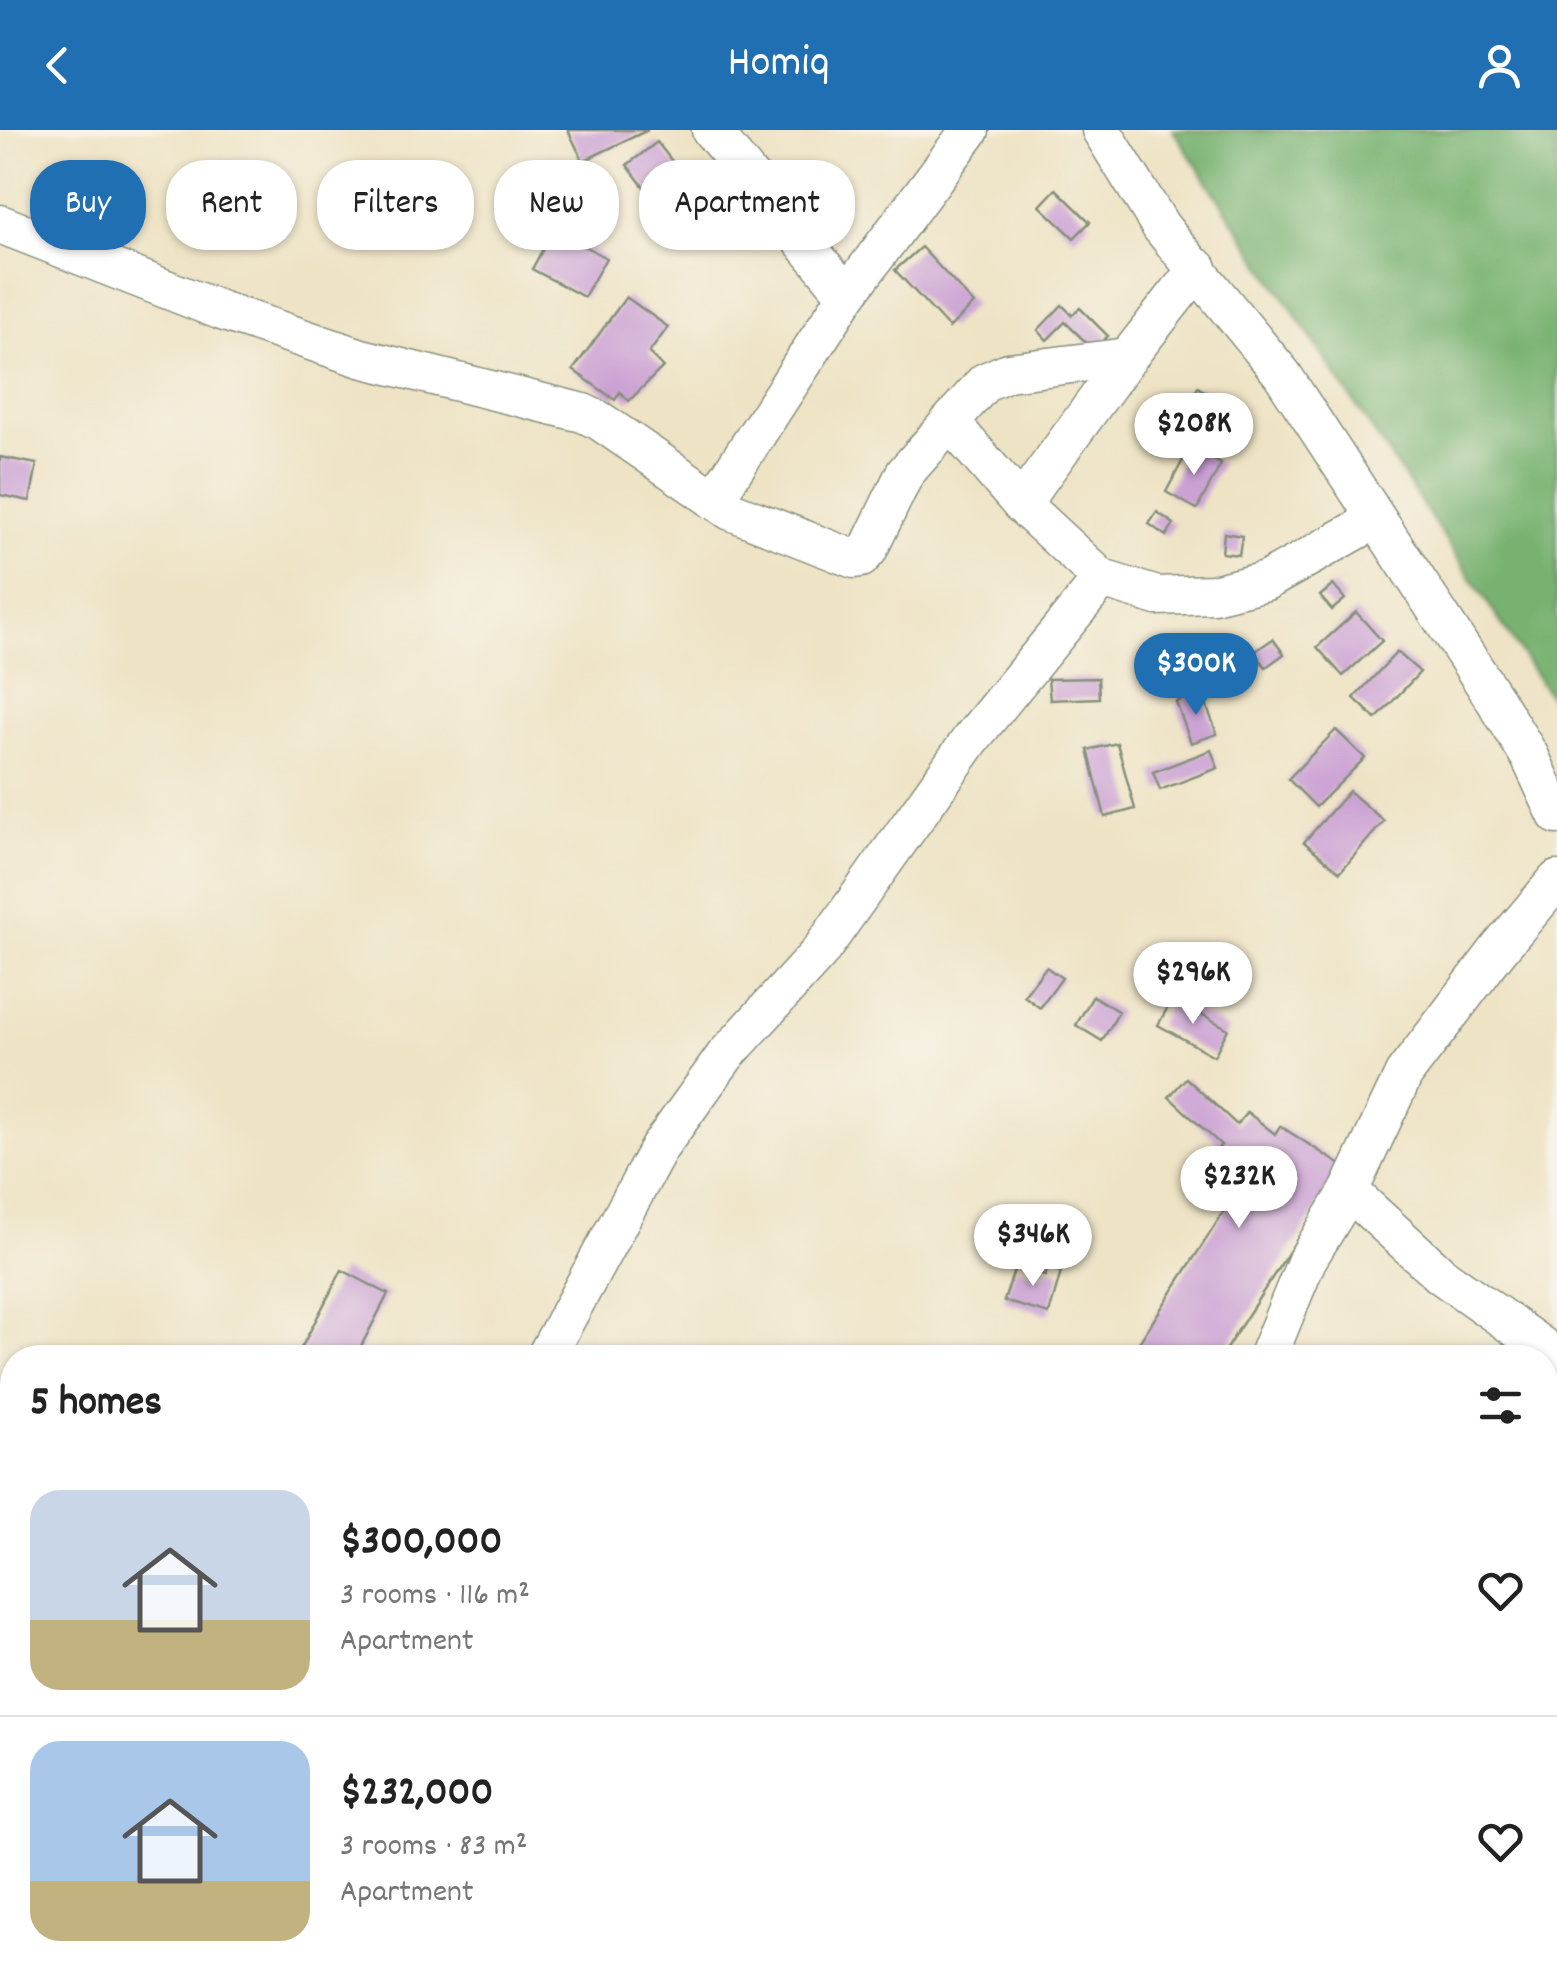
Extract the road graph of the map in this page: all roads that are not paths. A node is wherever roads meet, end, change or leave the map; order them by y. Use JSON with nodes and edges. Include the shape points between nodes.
{"nodes":[{"id":1,"x":711,"y":130,"type":"edge"},
{"id":2,"x":970,"y":130,"type":"edge"},
{"id":3,"x":1101,"y":130,"type":"edge"},
{"id":4,"x":0,"y":224,"type":"edge"},
{"id":5,"x":1198,"y":268,"type":"junction"},
{"id":6,"x":847,"y":295,"type":"junction"},
{"id":7,"x":1128,"y":357,"type":"junction"},
{"id":8,"x":950,"y":422,"type":"junction"},
{"id":9,"x":714,"y":500,"type":"junction"},
{"id":10,"x":1021,"y":504,"type":"junction"},
{"id":11,"x":1374,"y":520,"type":"junction"},
{"id":12,"x":1102,"y":579,"type":"junction"},
{"id":13,"x":1557,"y":815,"type":"edge"},
{"id":14,"x":1557,"y":880,"type":"edge"},
{"id":15,"x":1349,"y":1191,"type":"junction"},
{"id":16,"x":552,"y":1345,"type":"edge"},
{"id":17,"x":1271,"y":1345,"type":"edge"},
{"id":18,"x":1540,"y":1345,"type":"edge"}],
"edges":[{"from":1,"to":6,"type":"street"},
{"from":2,"to":6,"type":"street"},
{"from":3,"to":5,"type":"street","via":[[1161,227]]},
{"from":4,"to":9,"type":"street","via":[[360,358],[582,413]]},
{"from":5,"to":7,"type":"street"},
{"from":5,"to":11,"type":"street","via":[[1282,374]]},
{"from":6,"to":9,"type":"street"},
{"from":7,"to":8,"type":"street","via":[[1008,372],[984,382]]},
{"from":7,"to":10,"type":"street"},
{"from":8,"to":9,"type":"street","via":[[905,473],[862,558],[846,558]]},
{"from":8,"to":10,"type":"street"},
{"from":10,"to":12,"type":"street"},
{"from":11,"to":12,"type":"street","via":[[1266,580],[1213,594],[1157,596]]},
{"from":11,"to":13,"type":"street","via":[[1522,742]]},
{"from":12,"to":16,"type":"street","via":[[972,738],[819,953],[725,1056],[659,1148]]},
{"from":14,"to":15,"type":"street","via":[[1404,1074]]},
{"from":15,"to":17,"type":"street","via":[[1306,1260]]},
{"from":15,"to":18,"type":"street","via":[[1441,1275]]}]}
